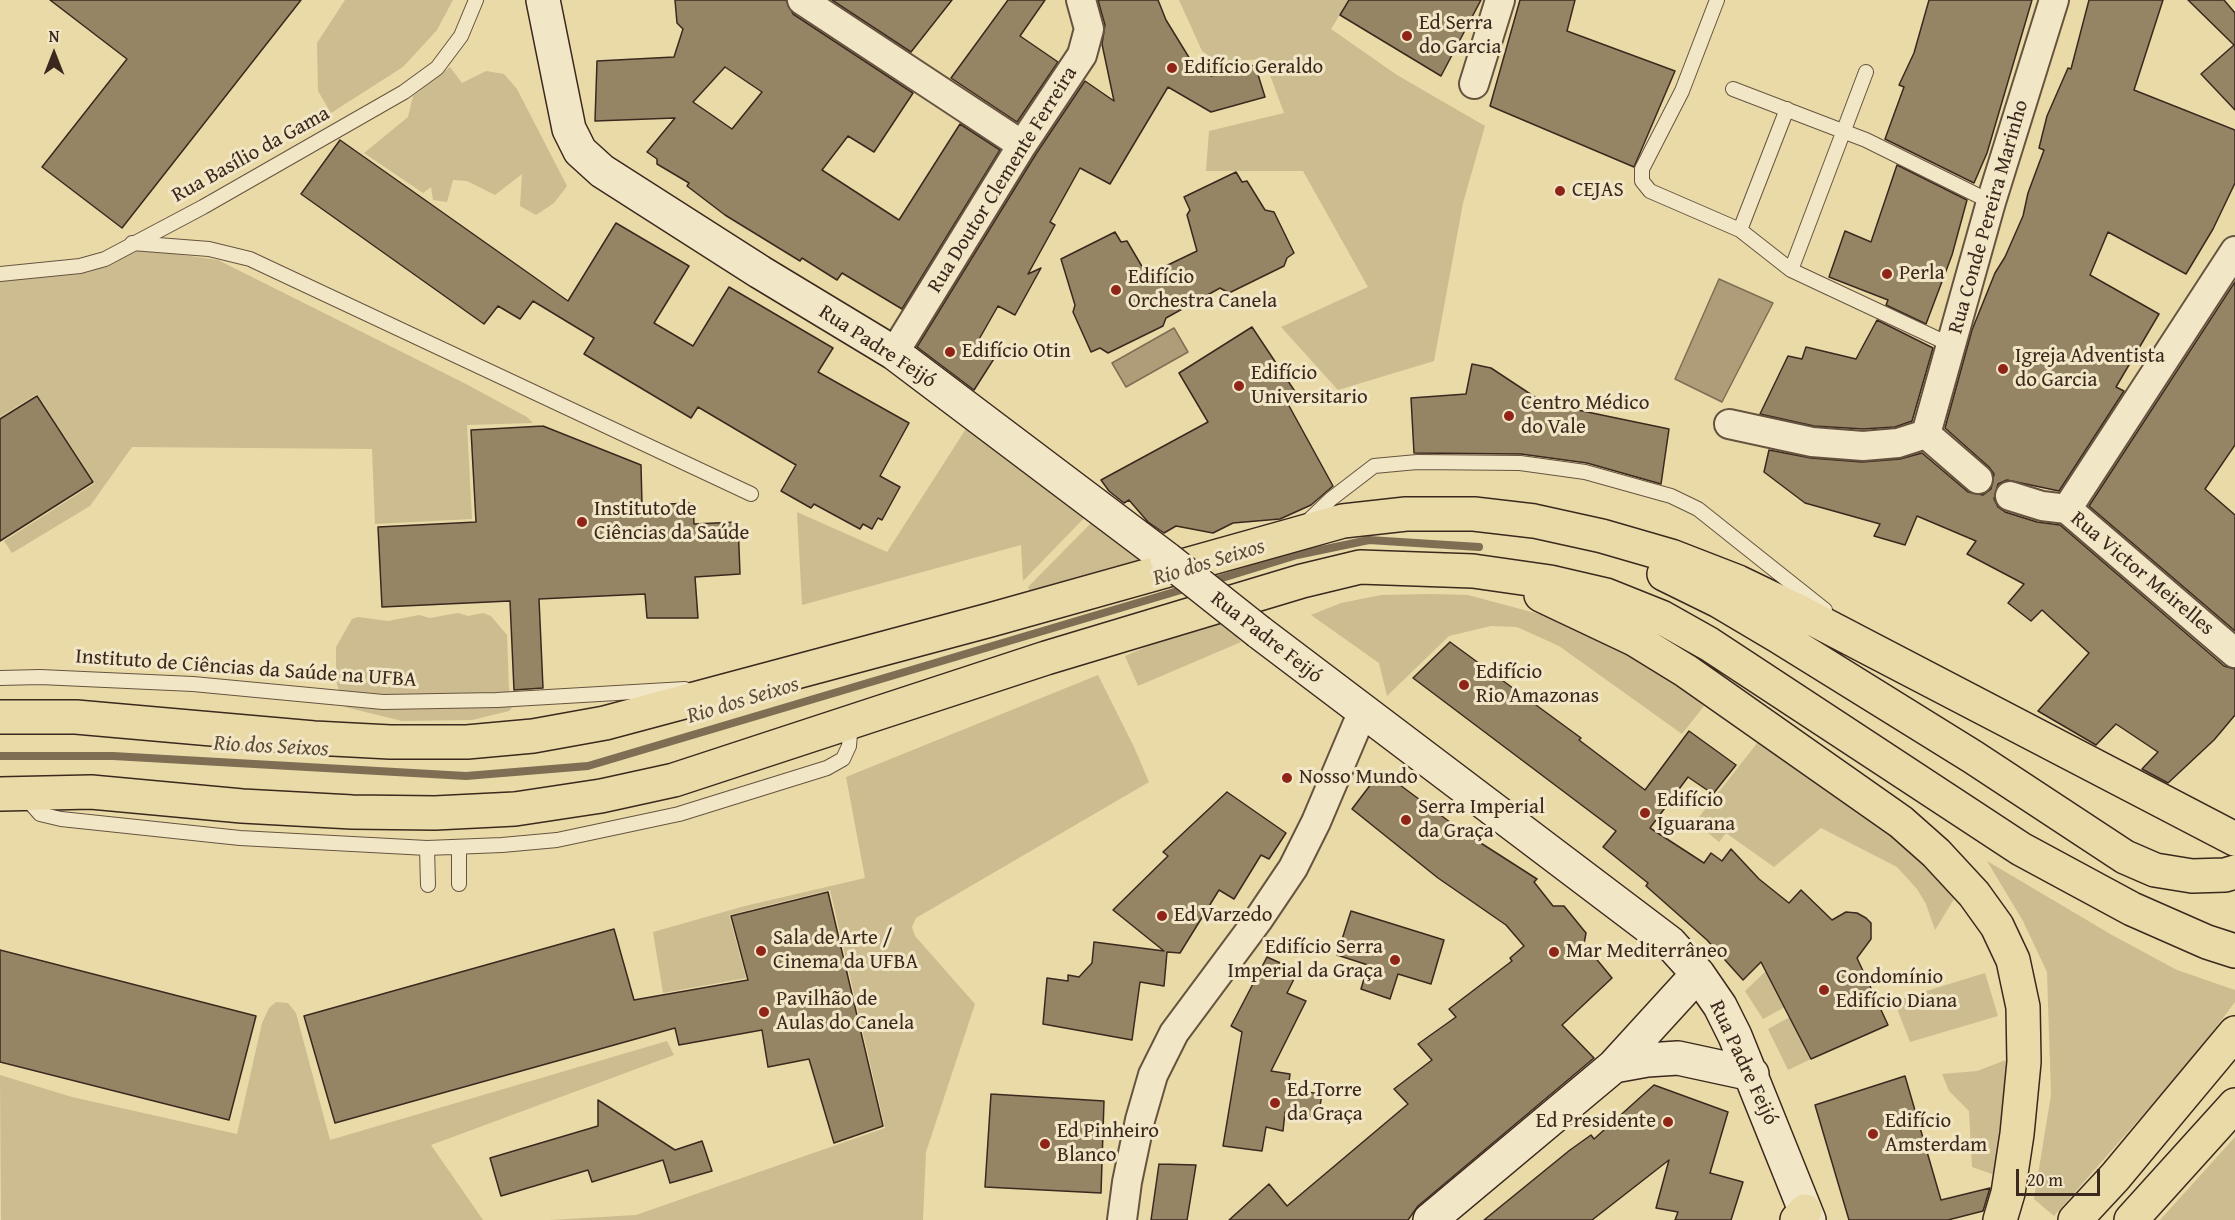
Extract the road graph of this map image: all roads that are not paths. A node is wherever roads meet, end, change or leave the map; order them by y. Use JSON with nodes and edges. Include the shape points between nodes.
{"nodes":[{"id":1,"x":476,"y":0,"type":"edge"},
{"id":2,"x":543,"y":0,"type":"edge"},
{"id":3,"x":802,"y":0,"type":"edge"},
{"id":4,"x":1081,"y":0,"type":"edge"},
{"id":5,"x":1500,"y":0,"type":"edge"},
{"id":6,"x":1717,"y":0,"type":"edge"},
{"id":7,"x":2054,"y":0,"type":"edge"},
{"id":8,"x":1866,"y":72,"type":"dead end"},
{"id":9,"x":1474,"y":84,"type":"dead end"},
{"id":10,"x":1732,"y":89,"type":"dead end"},
{"id":11,"x":1787,"y":109,"type":"junction"},
{"id":12,"x":1844,"y":131,"type":"junction"},
{"id":13,"x":1022,"y":145,"type":"junction"},
{"id":14,"x":1991,"y":202,"type":"junction"},
{"id":15,"x":1740,"y":230,"type":"junction"},
{"id":16,"x":132,"y":243,"type":"junction"},
{"id":17,"x":2235,"y":251,"type":"edge"},
{"id":18,"x":1791,"y":270,"type":"junction"},
{"id":19,"x":0,"y":274,"type":"edge"},
{"id":20,"x":1951,"y":345,"type":"junction"},
{"id":21,"x":894,"y":353,"type":"junction"},
{"id":22,"x":1729,"y":424,"type":"dead end"},
{"id":23,"x":1926,"y":434,"type":"junction"},
{"id":24,"x":1978,"y":478,"type":"dead end"},
{"id":25,"x":751,"y":494,"type":"dead end"},
{"id":26,"x":2010,"y":496,"type":"dead end"},
{"id":27,"x":2067,"y":509,"type":"junction"},
{"id":28,"x":1534,"y":521,"type":"junction"},
{"id":29,"x":1296,"y":533,"type":"junction"},
{"id":30,"x":1486,"y":572,"type":"junction"},
{"id":31,"x":1878,"y":653,"type":"junction"},
{"id":32,"x":2235,"y":653,"type":"edge"},
{"id":33,"x":0,"y":678,"type":"edge"},
{"id":34,"x":741,"y":686,"type":"junction"},
{"id":35,"x":1363,"y":711,"type":"junction"},
{"id":36,"x":0,"y":717,"type":"edge"},
{"id":37,"x":851,"y":722,"type":"junction"},
{"id":38,"x":10,"y":793,"type":"edge"},
{"id":39,"x":2235,"y":839,"type":"edge"},
{"id":40,"x":427,"y":848,"type":"junction"},
{"id":41,"x":459,"y":848,"type":"junction"},
{"id":42,"x":2235,"y":872,"type":"edge"},
{"id":43,"x":428,"y":885,"type":"dead end"},
{"id":44,"x":459,"y":885,"type":"dead end"},
{"id":45,"x":2235,"y":951,"type":"edge"},
{"id":46,"x":1698,"y":974,"type":"junction"},
{"id":47,"x":2235,"y":1033,"type":"edge"},
{"id":48,"x":1614,"y":1066,"type":"junction"},
{"id":49,"x":1752,"y":1074,"type":"junction"},
{"id":50,"x":2235,"y":1105,"type":"edge"},
{"id":51,"x":1804,"y":1217,"type":"edge"},
{"id":52,"x":1122,"y":1220,"type":"edge"},
{"id":53,"x":1430,"y":1220,"type":"edge"},
{"id":54,"x":2000,"y":1220,"type":"edge"},
{"id":55,"x":2075,"y":1220,"type":"edge"},
{"id":56,"x":2131,"y":1220,"type":"edge"}],
"edges":[{"from":1,"to":16,"type":"lane","name":"Rua Basílio da Gama","via":[[461,36],[437,68],[404,92]]},
{"from":2,"to":21,"type":"main road","name":"Rua Padre Feijó","via":[[569,129],[580,151],[602,171]]},
{"from":3,"to":13,"type":"street"},
{"from":4,"to":13,"type":"street","name":"Rua Doutor Clemente Ferreira","via":[[1089,29],[1082,55]]},
{"from":5,"to":9,"type":"street"},
{"from":6,"to":15,"type":"lane","via":[[1682,91],[1642,169],[1642,182],[1650,191]]},
{"from":7,"to":14,"type":"street","name":"Rua Conde Pereira Marinho"},
{"from":8,"to":12,"type":"lane"},
{"from":10,"to":11,"type":"lane"},
{"from":11,"to":12,"type":"lane"},
{"from":11,"to":15,"type":"lane"},
{"from":12,"to":14,"type":"lane"},
{"from":12,"to":18,"type":"lane"},
{"from":13,"to":21,"type":"street","name":"Rua Doutor Clemente Ferreira"},
{"from":14,"to":20,"type":"street","name":"Rua Conde Pereira Marinho"},
{"from":15,"to":18,"type":"lane"},
{"from":16,"to":19,"type":"lane","name":"Rua Basílio da Gama","via":[[105,259],[80,266]]},
{"from":16,"to":25,"type":"lane","via":[[209,249],[250,259]]},
{"from":17,"to":27,"type":"street"},
{"from":18,"to":20,"type":"lane"},
{"from":20,"to":23,"type":"street","name":"Rua Conde Pereira Marinho"},
{"from":21,"to":35,"type":"main road","name":"Rua Padre Feijó","bridge":true},
{"from":22,"to":23,"type":"street","via":[[1812,442],[1863,446],[1898,443]]},
{"from":23,"to":24,"type":"street"},
{"from":26,"to":27,"type":"street","name":"Rua Victor Meirelles"},
{"from":27,"to":32,"type":"street","name":"Rua Victor Meirelles"},
{"from":28,"to":29,"type":"main road","via":[[1474,514],[1406,514],[1343,521]]},
{"from":28,"to":31,"type":"main road","via":[[1671,556],[1748,587]]},
{"from":28,"to":42,"type":"main road","via":[[1653,569],[1719,601],[2125,857],[2155,870],[2192,876]]},
{"from":29,"to":31,"type":"lane","via":[[1374,466],[1417,462],[1520,463],[1585,472],[1671,496],[1698,509]]},
{"from":29,"to":34,"type":"main road"},
{"from":30,"to":37,"type":"main road","via":[[1360,567],[1120,635]]},
{"from":30,"to":45,"type":"main road","via":[[1606,595],[1661,617],[1709,644],[2021,849],[2132,909]]},
{"from":30,"to":54,"type":"main road","via":[[1577,611],[1686,670],[1901,822],[1974,894],[1997,926],[2013,960],[2023,1007],[2024,1062],[2018,1134]]},
{"from":31,"to":39,"type":"main road"},
{"from":33,"to":34,"type":"lane","name":"Instituto de Ciências da Saúde na UFBA","via":[[126,679],[383,702],[497,700]]},
{"from":34,"to":36,"type":"main road","via":[[605,723],[533,736],[467,742],[314,738],[166,723]]},
{"from":35,"to":46,"type":"main road","name":"Rua Padre Feijó","via":[[1670,943]]},
{"from":35,"to":52,"type":"street","via":[[1293,868],[1174,1033],[1153,1075],[1133,1151]]},
{"from":37,"to":38,"type":"main road","via":[[674,780],[515,809],[352,812],[91,792]]},
{"from":37,"to":41,"type":"lane","via":[[849,746],[843,759],[827,768],[679,814],[615,829],[557,840]]},
{"from":38,"to":40,"type":"lane","via":[[40,814],[70,820],[240,838]]},
{"from":40,"to":41,"type":"lane"},
{"from":40,"to":43,"type":"lane"},
{"from":41,"to":44,"type":"lane"},
{"from":46,"to":48,"type":"main road"},
{"from":46,"to":49,"type":"main road","name":"Rua Padre Feijó","via":[[1720,1006]]},
{"from":47,"to":55,"type":"main road"},
{"from":48,"to":49,"type":"main road","via":[[1678,1058]]},
{"from":48,"to":53,"type":"main road"},
{"from":49,"to":51,"type":"main road","name":"Rua Padre Feijó"},
{"from":50,"to":56,"type":"main road"}]}
